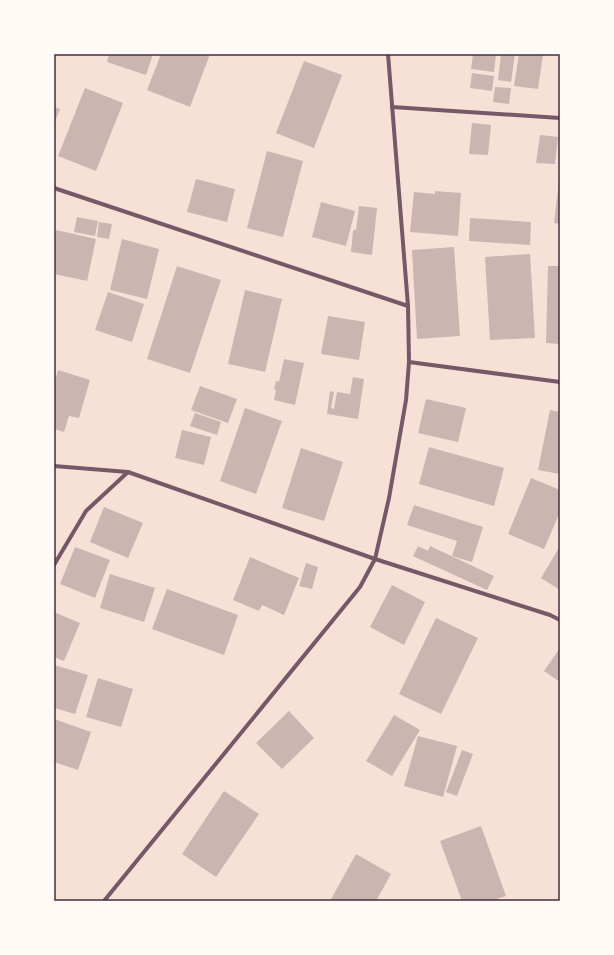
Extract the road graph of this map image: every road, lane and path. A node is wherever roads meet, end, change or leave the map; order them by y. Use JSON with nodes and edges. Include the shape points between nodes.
{"nodes":[{"id":1,"x":388,"y":54,"type":"edge"},
{"id":2,"x":392,"y":107,"type":"junction"},
{"id":3,"x":560,"y":118,"type":"edge"},
{"id":4,"x":54,"y":188,"type":"edge"},
{"id":5,"x":408,"y":306,"type":"junction"},
{"id":6,"x":409,"y":362,"type":"junction"},
{"id":7,"x":560,"y":382,"type":"edge"},
{"id":8,"x":54,"y":466,"type":"edge"},
{"id":9,"x":128,"y":472,"type":"junction"},
{"id":10,"x":375,"y":559,"type":"junction"},
{"id":11,"x":54,"y":565,"type":"edge"},
{"id":12,"x":560,"y":620,"type":"edge"},
{"id":13,"x":104,"y":901,"type":"edge"}],
"edges":[{"from":1,"to":2,"type":"street"},
{"from":2,"to":3,"type":"street"},
{"from":2,"to":5,"type":"street"},
{"from":4,"to":5,"type":"street"},
{"from":5,"to":6,"type":"street"},
{"from":6,"to":7,"type":"street"},
{"from":6,"to":10,"type":"street","via":[[406,400],[389,498]]},
{"from":8,"to":9,"type":"street"},
{"from":9,"to":10,"type":"street"},
{"from":9,"to":11,"type":"street","via":[[86,511]]},
{"from":10,"to":12,"type":"street","via":[[550,614]]},
{"from":10,"to":13,"type":"street","via":[[360,587]]}]}
